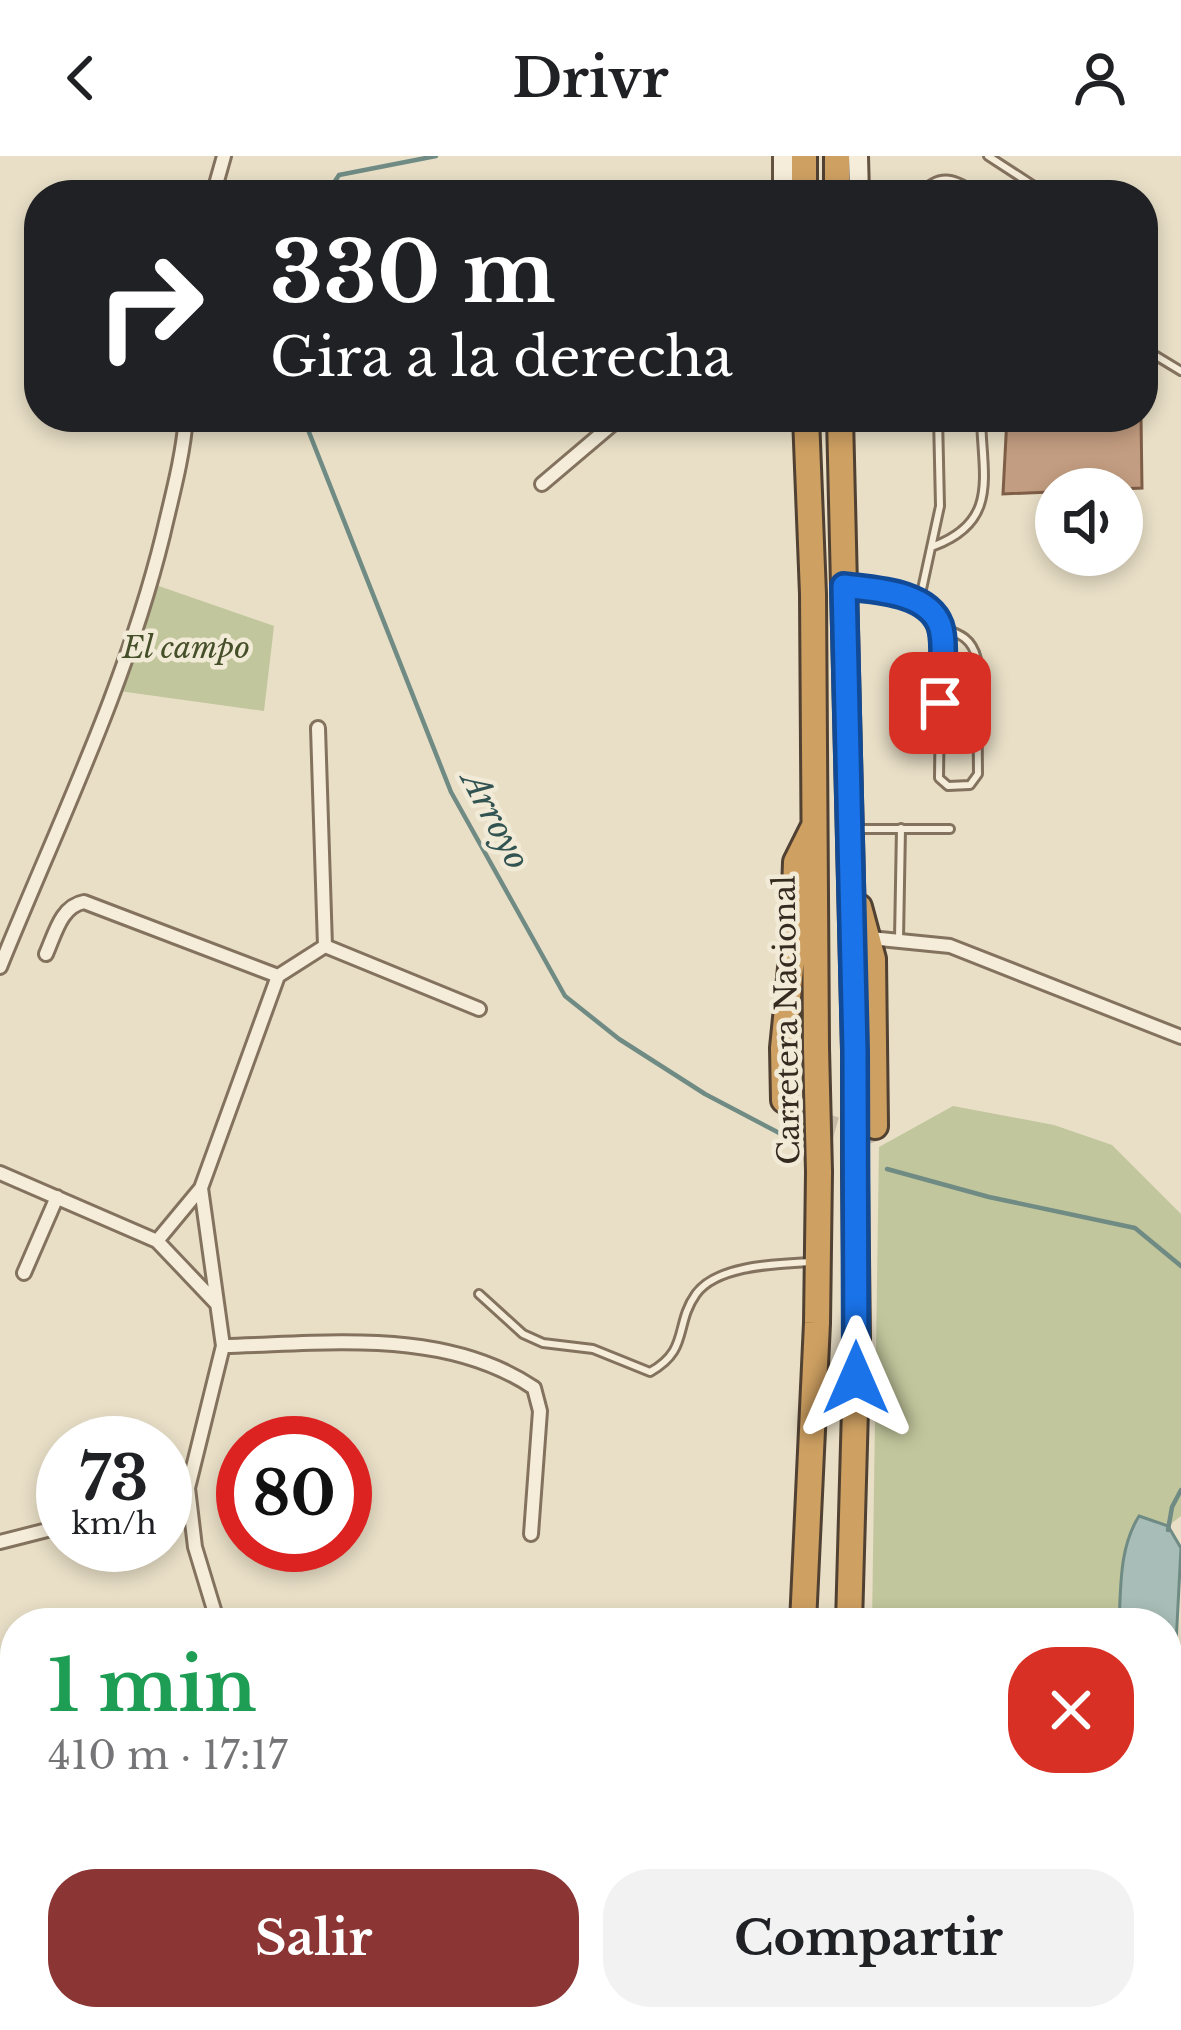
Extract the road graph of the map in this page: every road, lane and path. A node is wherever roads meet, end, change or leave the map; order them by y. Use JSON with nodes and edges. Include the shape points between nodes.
{"nodes":[{"id":1,"x":988,"y":156,"type":"edge"},
{"id":2,"x":1025,"y":180,"type":"edge"},
{"id":3,"x":184,"y":432,"type":"edge"},
{"id":4,"x":603,"y":432,"type":"edge"},
{"id":5,"x":806,"y":432,"type":"edge"},
{"id":6,"x":840,"y":432,"type":"edge"},
{"id":7,"x":938,"y":432,"type":"edge"},
{"id":8,"x":981,"y":432,"type":"edge"},
{"id":9,"x":542,"y":484,"type":"dead end"},
{"id":10,"x":934,"y":546,"type":"junction"},
{"id":11,"x":844,"y":586,"type":"junction"},
{"id":12,"x":919,"y":604,"type":"junction"},
{"id":13,"x":941,"y":627,"type":"junction"},
{"id":14,"x":318,"y":728,"type":"dead end"},
{"id":15,"x":815,"y":824,"type":"junction"},
{"id":16,"x":849,"y":829,"type":"junction"},
{"id":17,"x":901,"y":829,"type":"junction"},
{"id":18,"x":950,"y":829,"type":"dead end"},
{"id":19,"x":850,"y":882,"type":"junction"},
{"id":20,"x":870,"y":938,"type":"junction"},
{"id":21,"x":899,"y":940,"type":"junction"},
{"id":22,"x":325,"y":946,"type":"junction"},
{"id":23,"x":46,"y":954,"type":"dead end"},
{"id":24,"x":0,"y":967,"type":"edge"},
{"id":25,"x":278,"y":976,"type":"junction"},
{"id":26,"x":479,"y":1009,"type":"dead end"},
{"id":27,"x":1181,"y":1037,"type":"edge"},
{"id":28,"x":784,"y":1100,"type":"dead end"},
{"id":29,"x":874,"y":1126,"type":"dead end"},
{"id":30,"x":0,"y":1173,"type":"edge"},
{"id":31,"x":201,"y":1188,"type":"junction"},
{"id":32,"x":57,"y":1197,"type":"junction"},
{"id":33,"x":158,"y":1241,"type":"junction"},
{"id":34,"x":818,"y":1262,"type":"junction"},
{"id":35,"x":24,"y":1273,"type":"dead end"},
{"id":36,"x":478,"y":1294,"type":"dead end"},
{"id":37,"x":217,"y":1304,"type":"junction"},
{"id":38,"x":223,"y":1346,"type":"junction"},
{"id":39,"x":192,"y":1472,"type":"edge"},
{"id":40,"x":192,"y":1522,"type":"edge"},
{"id":41,"x":36,"y":1533,"type":"edge"},
{"id":42,"x":531,"y":1534,"type":"dead end"},
{"id":43,"x":0,"y":1542,"type":"edge"},
{"id":44,"x":213,"y":1608,"type":"edge"},
{"id":45,"x":804,"y":1608,"type":"edge"},
{"id":46,"x":849,"y":1608,"type":"edge"}],
"edges":[{"from":1,"to":2,"type":"lane"},
{"from":3,"to":24,"type":"street","via":[[152,582],[117,690]]},
{"from":4,"to":9,"type":"street"},
{"from":5,"to":15,"type":"highway","name":"Carretera Nacional"},
{"from":6,"to":11,"type":"highway"},
{"from":7,"to":10,"type":"lane"},
{"from":8,"to":10,"type":"lane","via":[[983,501],[976,520],[960,537]]},
{"from":10,"to":12,"type":"lane"},
{"from":11,"to":12,"type":"lane"},
{"from":11,"to":16,"type":"highway"},
{"from":12,"to":13,"type":"lane"},
{"from":13,"to":13,"type":"lane","via":[[964,636],[977,659],[978,774],[970,785],[938,778]]},
{"from":14,"to":22,"type":"street"},
{"from":15,"to":28,"type":"highway","via":[[796,862]]},
{"from":15,"to":34,"type":"highway","name":"Carretera Nacional","bridge":true},
{"from":16,"to":17,"type":"lane"},
{"from":16,"to":19,"type":"highway"},
{"from":17,"to":18,"type":"lane"},
{"from":17,"to":21,"type":"lane"},
{"from":19,"to":20,"type":"highway"},
{"from":19,"to":46,"type":"highway","bridge":true,"via":[[856,1383]]},
{"from":20,"to":21,"type":"street"},
{"from":20,"to":29,"type":"highway"},
{"from":21,"to":27,"type":"street","via":[[950,946]]},
{"from":22,"to":25,"type":"street"},
{"from":22,"to":26,"type":"street"},
{"from":23,"to":25,"type":"street","via":[[64,914],[84,902]]},
{"from":25,"to":31,"type":"street"},
{"from":30,"to":32,"type":"street"},
{"from":31,"to":33,"type":"street"},
{"from":31,"to":37,"type":"street"},
{"from":32,"to":33,"type":"street"},
{"from":32,"to":35,"type":"street"},
{"from":33,"to":37,"type":"street"},
{"from":34,"to":36,"type":"lane","via":[[714,1279],[690,1305],[669,1362],[650,1372],[523,1334]]},
{"from":34,"to":45,"type":"highway","name":"Carretera Nacional"},
{"from":37,"to":38,"type":"street"},
{"from":38,"to":39,"type":"street"},
{"from":38,"to":42,"type":"street","via":[[410,1345],[521,1379],[534,1388],[540,1411]]},
{"from":40,"to":44,"type":"street"},
{"from":41,"to":43,"type":"street"}]}
